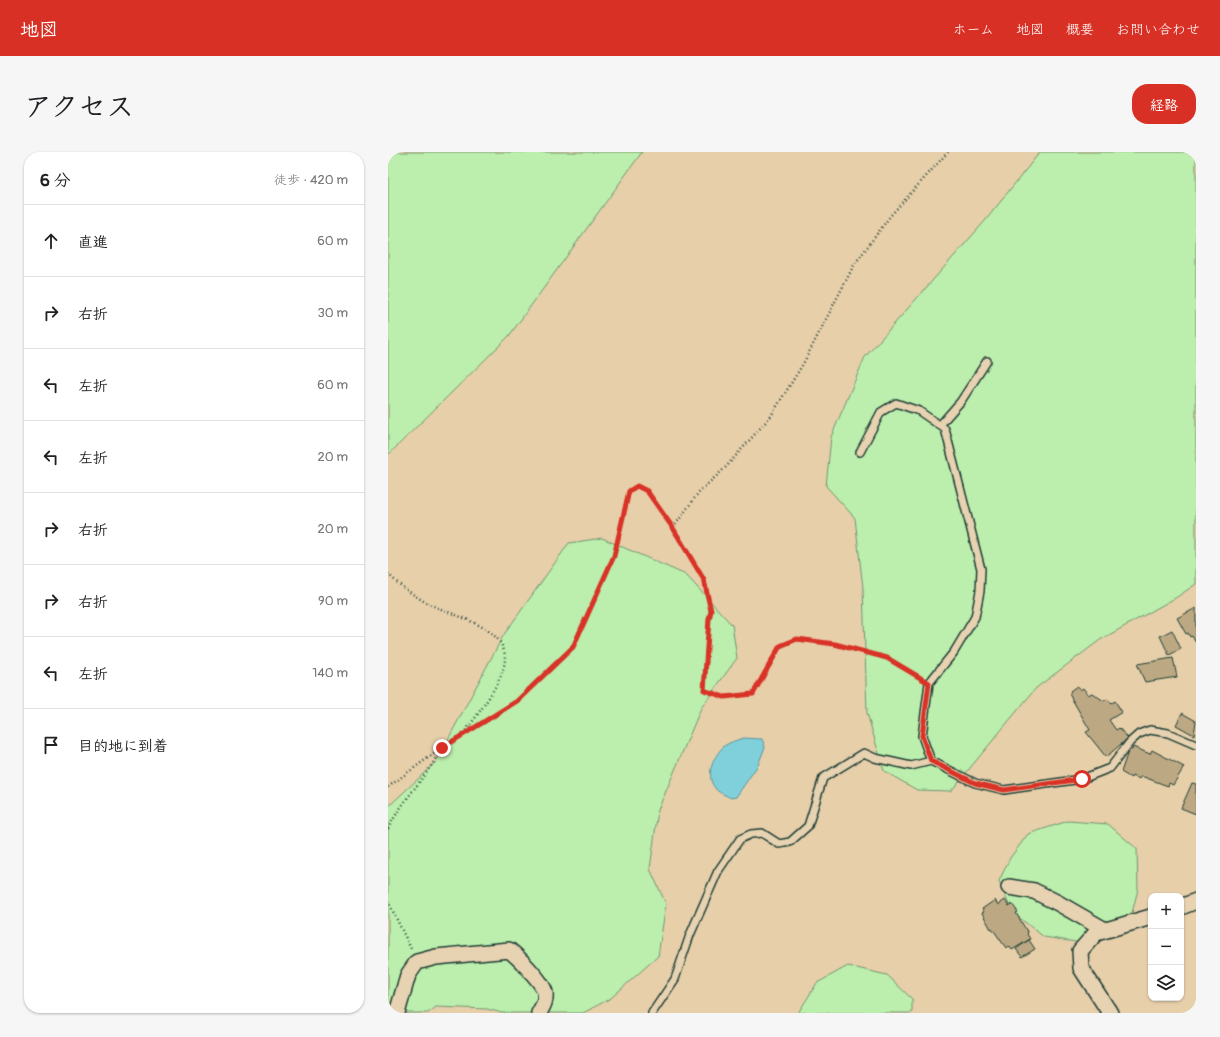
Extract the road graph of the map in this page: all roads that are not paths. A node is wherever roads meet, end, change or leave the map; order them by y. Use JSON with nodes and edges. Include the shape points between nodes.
{"nodes":[{"id":1,"x":988,"y":361,"type":"dead end"},
{"id":2,"x":940,"y":425,"type":"junction"},
{"id":3,"x":860,"y":452,"type":"dead end"},
{"id":4,"x":1196,"y":745,"type":"edge"},
{"id":5,"x":931,"y":761,"type":"junction"},
{"id":6,"x":1009,"y":887,"type":"dead end"},
{"id":7,"x":1196,"y":901,"type":"edge"},
{"id":8,"x":1184,"y":906,"type":"edge"},
{"id":9,"x":1148,"y":918,"type":"edge"},
{"id":10,"x":1105,"y":930,"type":"junction"},
{"id":11,"x":1111,"y":1012,"type":"edge"},
{"id":12,"x":397,"y":1013,"type":"edge"},
{"id":13,"x":539,"y":1013,"type":"edge"},
{"id":14,"x":652,"y":1013,"type":"edge"}],
"edges":[{"from":1,"to":2,"type":"lane","via":[[961,401]]},
{"from":2,"to":3,"type":"lane","via":[[919,411],[896,403],[882,412]]},
{"from":2,"to":5,"type":"lane","via":[[945,429],[981,569],[975,617],[954,652],[929,683],[922,736]]},
{"from":4,"to":5,"type":"lane","via":[[1168,733],[1150,730],[1139,734],[1130,742],[1110,768],[1082,779],[1004,790],[975,783]]},
{"from":5,"to":14,"type":"lane","via":[[912,766],[864,754],[823,778],[808,826],[790,842],[779,844],[762,833],[740,839],[718,871],[690,935],[675,979]]},
{"from":6,"to":10,"type":"street","via":[[1034,891]]},
{"from":7,"to":8,"type":"street"},
{"from":9,"to":10,"type":"street"},
{"from":10,"to":11,"type":"street","via":[[1096,933],[1080,951],[1081,968]]},
{"from":12,"to":13,"type":"street","via":[[408,975],[417,962],[444,956],[509,950],[522,961],[545,991],[544,1004]]}]}
